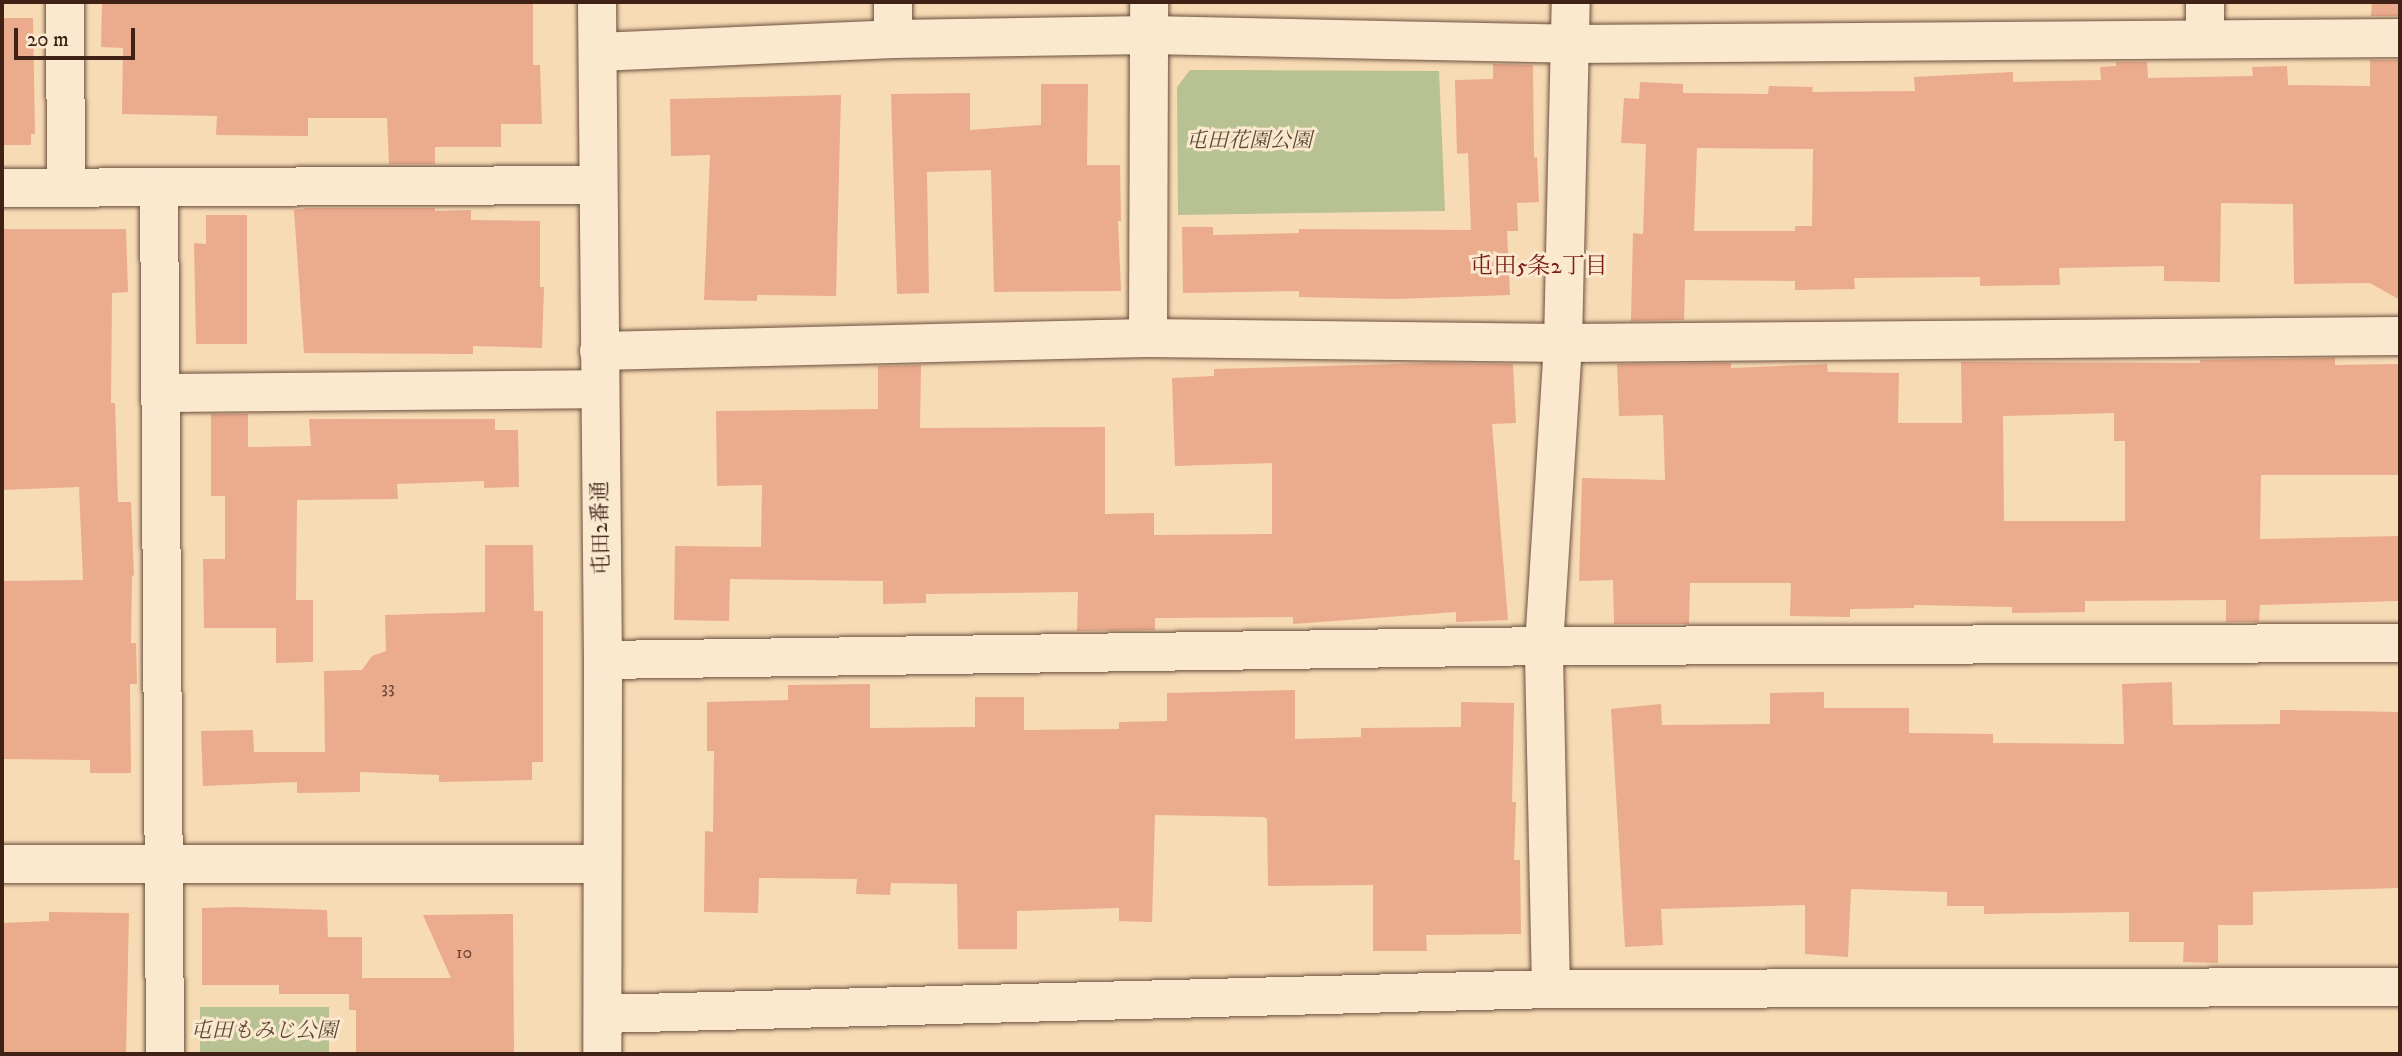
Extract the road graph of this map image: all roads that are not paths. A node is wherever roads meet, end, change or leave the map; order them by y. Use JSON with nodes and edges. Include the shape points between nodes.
{"nodes":[{"id":1,"x":65,"y":2,"type":"edge"},
{"id":2,"x":597,"y":2,"type":"edge"},
{"id":3,"x":893,"y":2,"type":"edge"},
{"id":4,"x":1570,"y":2,"type":"edge"},
{"id":5,"x":2205,"y":2,"type":"edge"},
{"id":6,"x":1149,"y":18,"type":"edge"},
{"id":7,"x":2400,"y":38,"type":"edge"},
{"id":8,"x":893,"y":39,"type":"junction"},
{"id":9,"x":2205,"y":39,"type":"junction"},
{"id":10,"x":1571,"y":44,"type":"junction"},
{"id":11,"x":598,"y":52,"type":"junction"},
{"id":12,"x":598,"y":185,"type":"junction"},
{"id":13,"x":66,"y":187,"type":"junction"},
{"id":14,"x":2,"y":188,"type":"edge"},
{"id":15,"x":159,"y":188,"type":"junction"},
{"id":16,"x":2400,"y":336,"type":"edge"},
{"id":17,"x":1148,"y":338,"type":"junction"},
{"id":18,"x":1563,"y":343,"type":"junction"},
{"id":19,"x":599,"y":351,"type":"junction"},
{"id":20,"x":599,"y":389,"type":"junction"},
{"id":21,"x":160,"y":393,"type":"junction"},
{"id":22,"x":2400,"y":643,"type":"edge"},
{"id":23,"x":1544,"y":646,"type":"junction"},
{"id":24,"x":603,"y":660,"type":"junction"},
{"id":25,"x":2,"y":864,"type":"edge"},
{"id":26,"x":602,"y":864,"type":"junction"},
{"id":27,"x":163,"y":865,"type":"junction"},
{"id":28,"x":2400,"y":987,"type":"edge"},
{"id":29,"x":1551,"y":989,"type":"junction"},
{"id":30,"x":603,"y":1014,"type":"junction"},
{"id":31,"x":165,"y":1054,"type":"edge"},
{"id":32,"x":602,"y":1054,"type":"edge"}],
"edges":[{"from":1,"to":13,"type":"street"},
{"from":2,"to":11,"type":"street","name":"屯田2番通"},
{"from":3,"to":8,"type":"street"},
{"from":4,"to":10,"type":"street"},
{"from":5,"to":9,"type":"street"},
{"from":6,"to":8,"type":"street"},
{"from":6,"to":10,"type":"street"},
{"from":6,"to":17,"type":"street"},
{"from":7,"to":9,"type":"street"},
{"from":8,"to":11,"type":"street"},
{"from":9,"to":10,"type":"street"},
{"from":10,"to":18,"type":"street"},
{"from":11,"to":12,"type":"street","name":"屯田2番通"},
{"from":12,"to":15,"type":"street"},
{"from":12,"to":19,"type":"street","name":"屯田2番通"},
{"from":13,"to":14,"type":"street"},
{"from":13,"to":15,"type":"street"},
{"from":15,"to":21,"type":"street"},
{"from":16,"to":18,"type":"street"},
{"from":17,"to":18,"type":"street"},
{"from":17,"to":19,"type":"street"},
{"from":18,"to":23,"type":"street"},
{"from":19,"to":20,"type":"street","name":"屯田2番通"},
{"from":20,"to":21,"type":"street"},
{"from":20,"to":24,"type":"street","name":"屯田2番通"},
{"from":21,"to":27,"type":"street"},
{"from":22,"to":23,"type":"street"},
{"from":23,"to":24,"type":"street"},
{"from":23,"to":29,"type":"street"},
{"from":24,"to":26,"type":"street","name":"屯田2番通"},
{"from":25,"to":27,"type":"street"},
{"from":26,"to":27,"type":"street"},
{"from":26,"to":30,"type":"street","name":"屯田2番通"},
{"from":27,"to":31,"type":"street"},
{"from":28,"to":29,"type":"street"},
{"from":29,"to":30,"type":"street"},
{"from":30,"to":32,"type":"street","name":"屯田2番通"}]}
